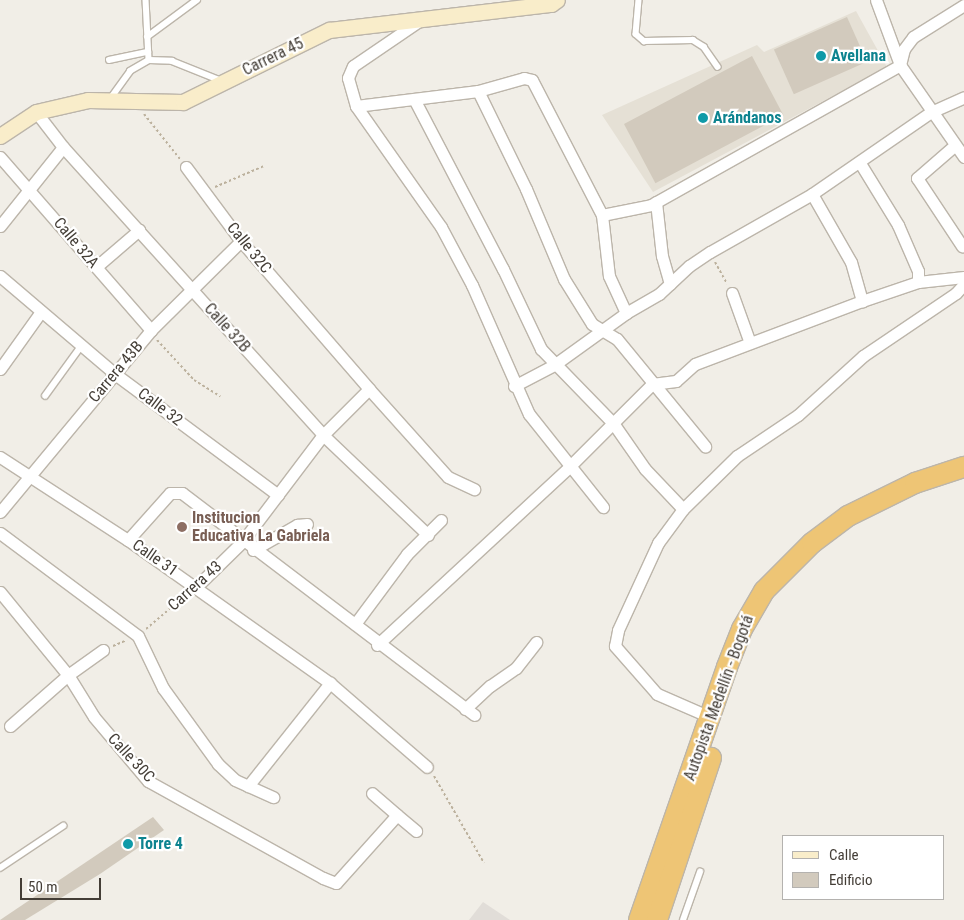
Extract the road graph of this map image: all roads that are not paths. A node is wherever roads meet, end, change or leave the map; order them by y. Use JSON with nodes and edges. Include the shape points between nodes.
{"nodes":[{"id":1,"x":146,"y":0,"type":"edge"},
{"id":2,"x":196,"y":0,"type":"edge"},
{"id":3,"x":556,"y":0,"type":"edge"},
{"id":4,"x":639,"y":0,"type":"edge"},
{"id":5,"x":876,"y":0,"type":"edge"},
{"id":6,"x":963,"y":6,"type":"edge"},
{"id":7,"x":425,"y":17,"type":"junction"},
{"id":8,"x":147,"y":37,"type":"junction"},
{"id":9,"x":148,"y":52,"type":"junction"},
{"id":10,"x":109,"y":60,"type":"dead end"},
{"id":11,"x":150,"y":60,"type":"junction"},
{"id":12,"x":900,"y":65,"type":"junction"},
{"id":13,"x":718,"y":67,"type":"dead end"},
{"id":14,"x":224,"y":82,"type":"junction"},
{"id":15,"x":478,"y":91,"type":"junction"},
{"id":16,"x":964,"y":97,"type":"edge"},
{"id":17,"x":414,"y":99,"type":"junction"},
{"id":18,"x":109,"y":100,"type":"junction"},
{"id":19,"x":356,"y":106,"type":"junction"},
{"id":20,"x":36,"y":112,"type":"junction"},
{"id":21,"x":931,"y":112,"type":"junction"},
{"id":22,"x":0,"y":136,"type":"edge"},
{"id":23,"x":954,"y":146,"type":"junction"},
{"id":24,"x":63,"y":147,"type":"junction"},
{"id":25,"x":0,"y":157,"type":"edge"},
{"id":26,"x":964,"y":157,"type":"edge"},
{"id":27,"x":860,"y":163,"type":"junction"},
{"id":28,"x":186,"y":167,"type":"road end"},
{"id":29,"x":29,"y":189,"type":"junction"},
{"id":30,"x":812,"y":194,"type":"junction"},
{"id":31,"x":656,"y":202,"type":"junction"},
{"id":32,"x":602,"y":215,"type":"junction"},
{"id":33,"x":0,"y":226,"type":"edge"},
{"id":34,"x":138,"y":230,"type":"junction"},
{"id":35,"x":241,"y":241,"type":"junction"},
{"id":36,"x":962,"y":246,"type":"dead end"},
{"id":37,"x":96,"y":267,"type":"junction"},
{"id":38,"x":0,"y":276,"type":"edge"},
{"id":39,"x":964,"y":277,"type":"edge"},
{"id":40,"x":918,"y":282,"type":"junction"},
{"id":41,"x":670,"y":284,"type":"junction"},
{"id":42,"x":964,"y":284,"type":"edge"},
{"id":43,"x":191,"y":287,"type":"junction"},
{"id":44,"x":732,"y":292,"type":"road end"},
{"id":45,"x":862,"y":300,"type":"junction"},
{"id":46,"x":40,"y":313,"type":"junction"},
{"id":47,"x":626,"y":313,"type":"junction"},
{"id":48,"x":150,"y":330,"type":"junction"},
{"id":49,"x":604,"y":330,"type":"junction"},
{"id":50,"x":750,"y":343,"type":"junction"},
{"id":51,"x":82,"y":346,"type":"junction"},
{"id":52,"x":554,"y":365,"type":"junction"},
{"id":53,"x":0,"y":369,"type":"edge"},
{"id":54,"x":115,"y":374,"type":"junction"},
{"id":55,"x":652,"y":384,"type":"junction"},
{"id":56,"x":514,"y":386,"type":"junction"},
{"id":57,"x":369,"y":390,"type":"junction"},
{"id":58,"x":45,"y":396,"type":"dead end"},
{"id":59,"x":613,"y":423,"type":"junction"},
{"id":60,"x":324,"y":435,"type":"junction"},
{"id":61,"x":705,"y":446,"type":"dead end"},
{"id":62,"x":0,"y":457,"type":"edge"},
{"id":63,"x":964,"y":467,"type":"edge"},
{"id":64,"x":569,"y":468,"type":"junction"},
{"id":65,"x":28,"y":474,"type":"junction"},
{"id":66,"x":964,"y":477,"type":"edge"},
{"id":67,"x":474,"y":489,"type":"dead end"},
{"id":68,"x":278,"y":495,"type":"junction"},
{"id":69,"x":603,"y":507,"type":"dead end"},
{"id":70,"x":683,"y":509,"type":"junction"},
{"id":71,"x":0,"y":512,"type":"edge"},
{"id":72,"x":441,"y":520,"type":"dead end"},
{"id":73,"x":307,"y":524,"type":"dead end"},
{"id":74,"x":0,"y":533,"type":"edge"},
{"id":75,"x":428,"y":535,"type":"junction"},
{"id":76,"x":128,"y":540,"type":"junction"},
{"id":77,"x":242,"y":542,"type":"junction"},
{"id":78,"x":253,"y":550,"type":"junction"},
{"id":79,"x":196,"y":587,"type":"junction"},
{"id":80,"x":0,"y":592,"type":"edge"},
{"id":81,"x":355,"y":624,"type":"junction"},
{"id":82,"x":536,"y":642,"type":"dead end"},
{"id":83,"x":377,"y":645,"type":"junction"},
{"id":84,"x":104,"y":650,"type":"road end"},
{"id":85,"x":68,"y":675,"type":"junction"},
{"id":86,"x":330,"y":683,"type":"junction"},
{"id":87,"x":710,"y":717,"type":"junction"},
{"id":88,"x":10,"y":726,"type":"dead end"},
{"id":89,"x":427,"y":767,"type":"road end"},
{"id":90,"x":248,"y":786,"type":"junction"},
{"id":91,"x":372,"y":793,"type":"dead end"},
{"id":92,"x":273,"y":797,"type":"dead end"},
{"id":93,"x":396,"y":815,"type":"junction"},
{"id":94,"x":63,"y":826,"type":"dead end"},
{"id":95,"x":416,"y":830,"type":"dead end"},
{"id":96,"x":0,"y":868,"type":"edge"},
{"id":97,"x":700,"y":872,"type":"dead end"},
{"id":98,"x":639,"y":920,"type":"edge"},
{"id":99,"x":657,"y":920,"type":"edge"},
{"id":100,"x":683,"y":920,"type":"edge"}],
"edges":[{"from":1,"to":8,"type":"lane"},
{"from":2,"to":8,"type":"lane"},
{"from":3,"to":7,"type":"main road","name":"Carrera 45","via":[[542,5]]},
{"from":4,"to":13,"type":"lane","via":[[636,34],[650,42],[693,40],[704,47]]},
{"from":5,"to":12,"type":"street"},
{"from":6,"to":12,"type":"street","via":[[913,37],[904,49]]},
{"from":7,"to":14,"type":"main road","name":"Carrera 45","via":[[329,30]]},
{"from":7,"to":19,"type":"street","via":[[353,66],[348,78]]},
{"from":8,"to":9,"type":"lane"},
{"from":9,"to":10,"type":"lane"},
{"from":9,"to":11,"type":"lane"},
{"from":11,"to":14,"type":"lane","via":[[172,61]]},
{"from":11,"to":18,"type":"lane","via":[[130,70]]},
{"from":12,"to":21,"type":"street"},
{"from":12,"to":31,"type":"street"},
{"from":14,"to":18,"type":"main road","name":"Carrera 45","via":[[183,102]]},
{"from":15,"to":17,"type":"street"},
{"from":15,"to":32,"type":"street","via":[[524,78],[532,80]]},
{"from":15,"to":49,"type":"street","via":[[526,188],[564,279],[592,324]]},
{"from":16,"to":21,"type":"street"},
{"from":17,"to":19,"type":"street"},
{"from":17,"to":52,"type":"street","via":[[541,349]]},
{"from":18,"to":20,"type":"main road","name":"Carrera 45","via":[[88,100]]},
{"from":19,"to":56,"type":"street","via":[[441,227],[472,284]]},
{"from":20,"to":22,"type":"main road","name":"Carrera 45"},
{"from":20,"to":24,"type":"street","name":"Calle 32B"},
{"from":21,"to":23,"type":"street"},
{"from":21,"to":27,"type":"street"},
{"from":23,"to":26,"type":"street"},
{"from":23,"to":36,"type":"street","via":[[917,178]]},
{"from":24,"to":29,"type":"street"},
{"from":24,"to":34,"type":"street","name":"Calle 32B"},
{"from":25,"to":29,"type":"street","name":"Calle 32A"},
{"from":27,"to":30,"type":"street"},
{"from":27,"to":40,"type":"street","via":[[898,225],[918,271]]},
{"from":28,"to":35,"type":"street","name":"Calle 32C"},
{"from":29,"to":33,"type":"street"},
{"from":29,"to":37,"type":"street","name":"Calle 32A"},
{"from":30,"to":41,"type":"street","via":[[710,252]]},
{"from":30,"to":45,"type":"street","via":[[851,262]]},
{"from":31,"to":32,"type":"street"},
{"from":31,"to":41,"type":"street","via":[[662,256]]},
{"from":32,"to":47,"type":"street","via":[[609,276]]},
{"from":34,"to":37,"type":"street"},
{"from":34,"to":43,"type":"street","name":"Calle 32B"},
{"from":35,"to":43,"type":"street","name":"Carrera 43B"},
{"from":35,"to":57,"type":"street","name":"Calle 32C"},
{"from":37,"to":48,"type":"street","name":"Calle 32A"},
{"from":38,"to":46,"type":"street","name":"Calle 32"},
{"from":39,"to":40,"type":"street"},
{"from":40,"to":45,"type":"street"},
{"from":41,"to":47,"type":"street"},
{"from":42,"to":70,"type":"street","via":[[956,293],[863,356],[798,415],[737,456]]},
{"from":43,"to":48,"type":"street","name":"Carrera 43B"},
{"from":43,"to":60,"type":"street","name":"Calle 32B"},
{"from":44,"to":50,"type":"street"},
{"from":45,"to":50,"type":"street"},
{"from":46,"to":51,"type":"street","name":"Calle 32"},
{"from":46,"to":53,"type":"street"},
{"from":47,"to":49,"type":"street"},
{"from":48,"to":54,"type":"street","name":"Carrera 43B"},
{"from":49,"to":52,"type":"street"},
{"from":49,"to":55,"type":"street","via":[[617,340]]},
{"from":50,"to":55,"type":"street","via":[[695,364],[676,381]]},
{"from":51,"to":54,"type":"street","name":"Calle 32"},
{"from":51,"to":58,"type":"lane"},
{"from":52,"to":56,"type":"street"},
{"from":52,"to":59,"type":"street"},
{"from":54,"to":65,"type":"street","name":"Carrera 43B"},
{"from":54,"to":68,"type":"street","name":"Calle 32"},
{"from":55,"to":59,"type":"street"},
{"from":55,"to":61,"type":"street"},
{"from":56,"to":64,"type":"street","via":[[529,414]]},
{"from":57,"to":60,"type":"street","name":"Carrera 43"},
{"from":57,"to":67,"type":"street","name":"Calle 32C","via":[[448,477]]},
{"from":59,"to":64,"type":"street"},
{"from":59,"to":70,"type":"street","via":[[645,469]]},
{"from":60,"to":68,"type":"street","name":"Carrera 43"},
{"from":60,"to":75,"type":"street","name":"Calle 32B"},
{"from":62,"to":65,"type":"street","name":"Calle 31"},
{"from":63,"to":87,"type":"highway","name":"Autopista Medellín - Bogotá","via":[[915,483],[848,516],[797,557],[753,606]]},
{"from":64,"to":69,"type":"street"},
{"from":64,"to":83,"type":"street"},
{"from":65,"to":71,"type":"street","name":"Carrera 43B"},
{"from":65,"to":76,"type":"street","name":"Calle 31"},
{"from":66,"to":99,"type":"highway","name":"Autopista Medellín - Bogotá","via":[[906,498],[867,518],[818,553],[774,597],[746,651]]},
{"from":68,"to":77,"type":"street","name":"Carrera 43"},
{"from":70,"to":87,"type":"street","via":[[658,543],[618,630],[615,646],[656,694]]},
{"from":72,"to":75,"type":"street"},
{"from":73,"to":78,"type":"street","via":[[297,525]]},
{"from":74,"to":90,"type":"street","via":[[138,636],[163,688],[218,764],[235,780]]},
{"from":75,"to":81,"type":"street","via":[[407,554]]},
{"from":76,"to":77,"type":"street","via":[[175,491]]},
{"from":76,"to":79,"type":"street","name":"Calle 31"},
{"from":77,"to":78,"type":"street"},
{"from":77,"to":79,"type":"street","name":"Carrera 43"},
{"from":78,"to":81,"type":"street"},
{"from":79,"to":86,"type":"street","name":"Calle 31"},
{"from":80,"to":85,"type":"street","name":"Calle 30C"},
{"from":81,"to":83,"type":"street"},
{"from":82,"to":83,"type":"street","via":[[516,668],[490,686],[470,712]]},
{"from":84,"to":85,"type":"street"},
{"from":85,"to":88,"type":"street"},
{"from":85,"to":93,"type":"street","name":"Calle 30C","via":[[94,717],[148,780],[336,883]]},
{"from":86,"to":89,"type":"street","name":"Calle 31"},
{"from":86,"to":90,"type":"street"},
{"from":87,"to":98,"type":"highway","name":"Autopista Medellín - Bogotá"},
{"from":90,"to":92,"type":"street"},
{"from":91,"to":93,"type":"street"},
{"from":93,"to":95,"type":"street"},
{"from":94,"to":96,"type":"lane"},
{"from":97,"to":100,"type":"lane"}]}
